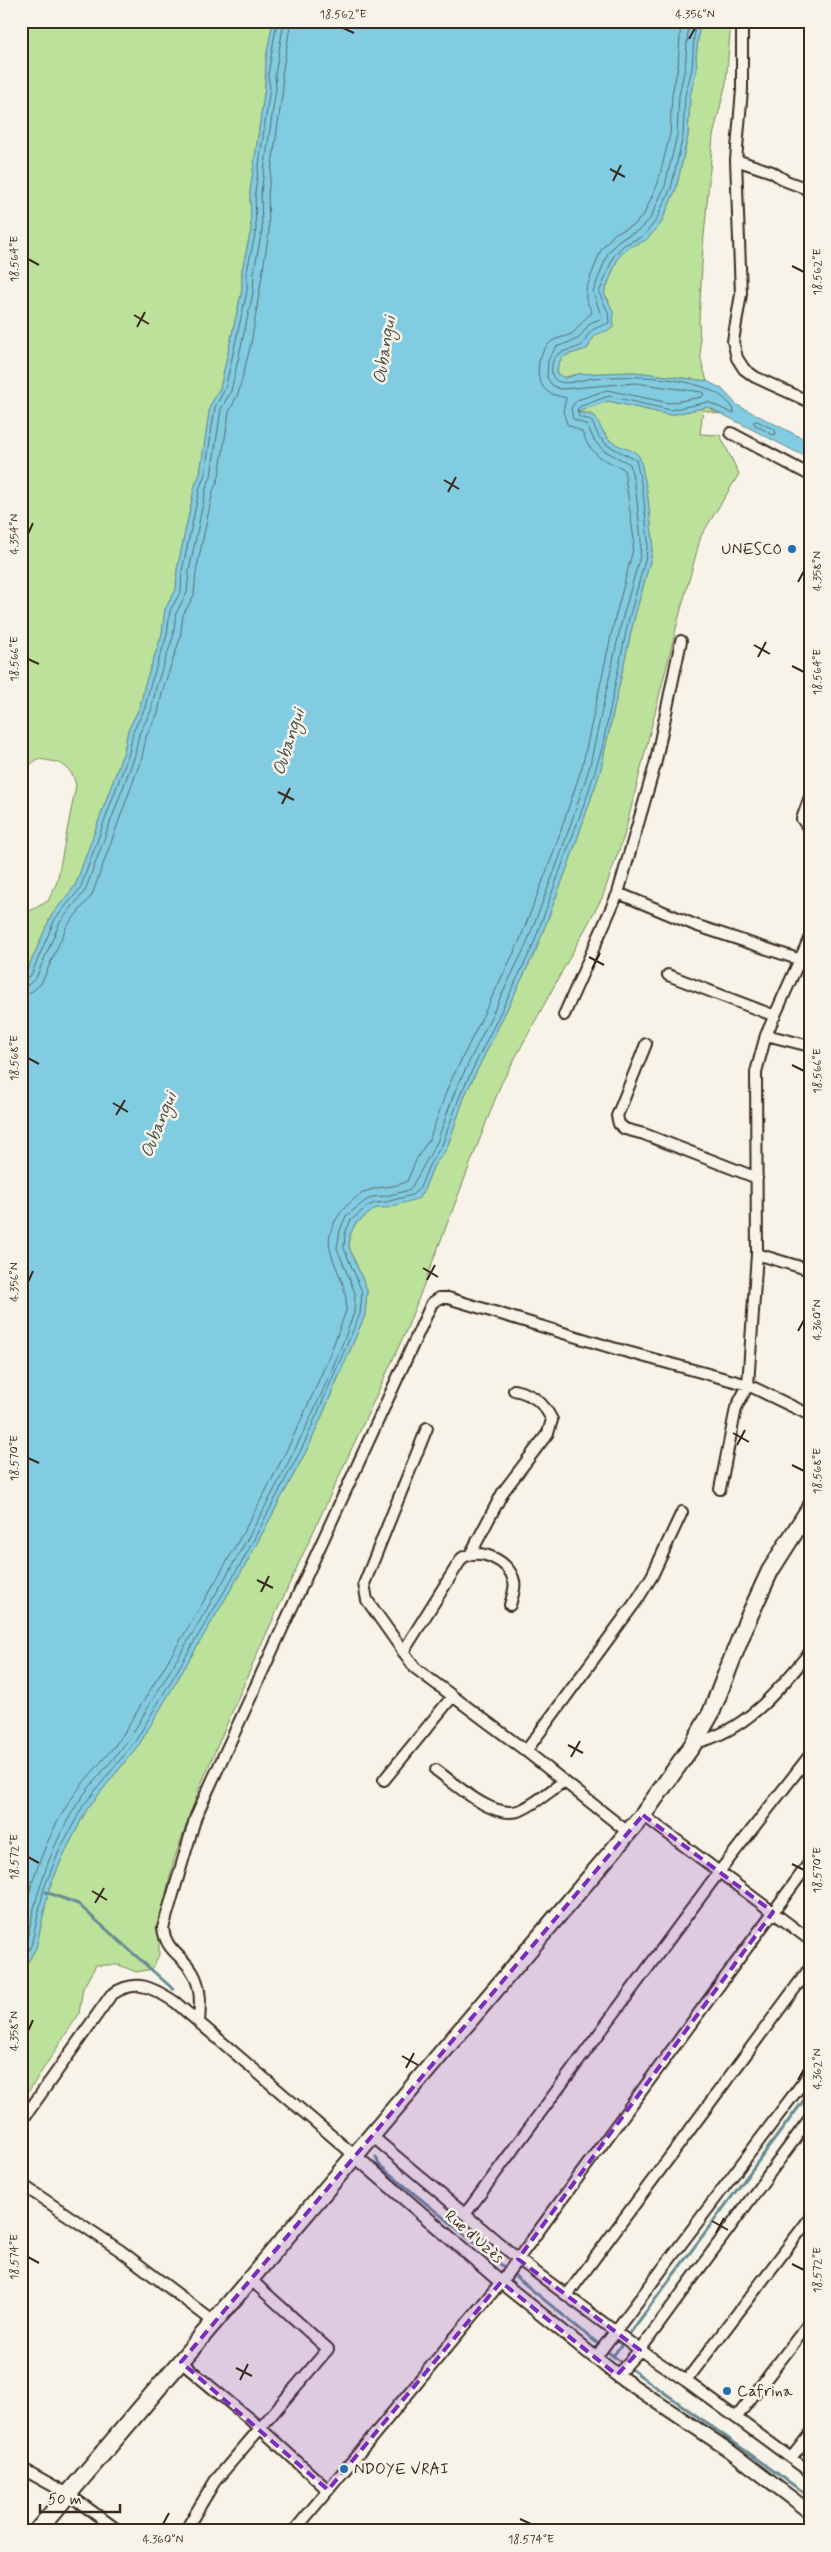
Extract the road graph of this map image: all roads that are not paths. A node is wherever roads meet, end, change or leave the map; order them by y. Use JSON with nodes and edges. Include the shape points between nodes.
{"nodes":[{"id":1,"x":742,"y":21,"type":"edge"},
{"id":2,"x":736,"y":160,"type":"junction"},
{"id":3,"x":810,"y":190,"type":"edge"},
{"id":4,"x":810,"y":402,"type":"edge"},
{"id":5,"x":730,"y":433,"type":"dead end"},
{"id":6,"x":810,"y":475,"type":"edge"},
{"id":7,"x":681,"y":641,"type":"dead end"},
{"id":8,"x":810,"y":797,"type":"edge"},
{"id":9,"x":810,"y":830,"type":"edge"},
{"id":10,"x":618,"y":893,"type":"junction"},
{"id":11,"x":810,"y":937,"type":"edge"},
{"id":12,"x":805,"y":961,"type":"edge"},
{"id":13,"x":668,"y":975,"type":"dead end"},
{"id":14,"x":564,"y":1016,"type":"dead end"},
{"id":15,"x":775,"y":1016,"type":"junction"},
{"id":16,"x":766,"y":1035,"type":"junction"},
{"id":17,"x":646,"y":1044,"type":"dead end"},
{"id":18,"x":810,"y":1046,"type":"edge"},
{"id":19,"x":758,"y":1178,"type":"junction"},
{"id":20,"x":757,"y":1254,"type":"junction"},
{"id":21,"x":810,"y":1270,"type":"edge"},
{"id":22,"x":748,"y":1385,"type":"junction"},
{"id":23,"x":514,"y":1390,"type":"dead end"},
{"id":24,"x":810,"y":1415,"type":"edge"},
{"id":25,"x":427,"y":1428,"type":"dead end"},
{"id":26,"x":720,"y":1489,"type":"dead end"},
{"id":27,"x":810,"y":1508,"type":"edge"},
{"id":28,"x":682,"y":1512,"type":"dead end"},
{"id":29,"x":471,"y":1553,"type":"junction"},
{"id":30,"x":510,"y":1605,"type":"dead end"},
{"id":31,"x":403,"y":1652,"type":"junction"},
{"id":32,"x":810,"y":1652,"type":"edge"},
{"id":33,"x":452,"y":1697,"type":"junction"},
{"id":34,"x":694,"y":1742,"type":"junction"},
{"id":35,"x":526,"y":1750,"type":"junction"},
{"id":36,"x":810,"y":1755,"type":"edge"},
{"id":37,"x":436,"y":1770,"type":"dead end"},
{"id":38,"x":384,"y":1780,"type":"dead end"},
{"id":39,"x":563,"y":1782,"type":"junction"},
{"id":40,"x":643,"y":1815,"type":"junction"},
{"id":41,"x":629,"y":1833,"type":"junction"},
{"id":42,"x":810,"y":1862,"type":"edge"},
{"id":43,"x":719,"y":1872,"type":"junction"},
{"id":44,"x":773,"y":1912,"type":"junction"},
{"id":45,"x":810,"y":1940,"type":"edge"},
{"id":46,"x":810,"y":1968,"type":"edge"},
{"id":47,"x":199,"y":2023,"type":"junction"},
{"id":48,"x":810,"y":2073,"type":"edge"},
{"id":49,"x":810,"y":2118,"type":"edge"},
{"id":50,"x":21,"y":2122,"type":"edge"},
{"id":51,"x":372,"y":2136,"type":"junction"},
{"id":52,"x":354,"y":2155,"type":"junction"},
{"id":53,"x":21,"y":2184,"type":"edge"},
{"id":54,"x":466,"y":2213,"type":"junction"},
{"id":55,"x":810,"y":2218,"type":"edge"},
{"id":56,"x":518,"y":2259,"type":"junction"},
{"id":57,"x":250,"y":2279,"type":"junction"},
{"id":58,"x":501,"y":2282,"type":"junction"},
{"id":59,"x":568,"y":2294,"type":"junction"},
{"id":60,"x":214,"y":2322,"type":"junction"},
{"id":61,"x":810,"y":2322,"type":"edge"},
{"id":62,"x":615,"y":2332,"type":"junction"},
{"id":63,"x":640,"y":2350,"type":"junction"},
{"id":64,"x":596,"y":2357,"type":"junction"},
{"id":65,"x":181,"y":2362,"type":"junction"},
{"id":66,"x":616,"y":2375,"type":"junction"},
{"id":67,"x":686,"y":2381,"type":"junction"},
{"id":68,"x":736,"y":2418,"type":"junction"},
{"id":69,"x":259,"y":2427,"type":"junction"},
{"id":70,"x":810,"y":2434,"type":"edge"},
{"id":71,"x":791,"y":2458,"type":"junction"},
{"id":72,"x":21,"y":2468,"type":"edge"},
{"id":73,"x":810,"y":2472,"type":"edge"},
{"id":74,"x":328,"y":2490,"type":"junction"},
{"id":75,"x":68,"y":2494,"type":"junction"},
{"id":76,"x":810,"y":2512,"type":"edge"},
{"id":77,"x":113,"y":2529,"type":"edge"},
{"id":78,"x":37,"y":2531,"type":"edge"},
{"id":79,"x":185,"y":2531,"type":"edge"},
{"id":80,"x":294,"y":2531,"type":"edge"}],
"edges":[{"from":1,"to":2,"type":"street","via":[[742,90]]},
{"from":2,"to":3,"type":"street"},
{"from":2,"to":4,"type":"street","via":[[741,294],[733,341],[736,358],[755,376]]},
{"from":5,"to":6,"type":"street"},
{"from":7,"to":10,"type":"street","via":[[655,765]]},
{"from":8,"to":9,"type":"street","via":[[802,819]]},
{"from":10,"to":12,"type":"street","via":[[695,925]]},
{"from":10,"to":14,"type":"street"},
{"from":11,"to":12,"type":"street"},
{"from":12,"to":15,"type":"street"},
{"from":13,"to":15,"type":"street"},
{"from":15,"to":16,"type":"street"},
{"from":16,"to":18,"type":"street"},
{"from":16,"to":19,"type":"street","via":[[756,1072]]},
{"from":17,"to":19,"type":"street","via":[[617,1116],[619,1124]]},
{"from":19,"to":20,"type":"street"},
{"from":20,"to":21,"type":"street"},
{"from":20,"to":22,"type":"street"},
{"from":22,"to":24,"type":"street"},
{"from":22,"to":26,"type":"street","via":[[736,1408]]},
{"from":22,"to":47,"type":"street","via":[[448,1298],[438,1298],[432,1303],[196,1816],[163,1928],[165,1940],[193,1972],[201,1994]]},
{"from":23,"to":29,"type":"street","via":[[526,1393],[546,1409],[552,1420],[538,1448],[503,1492]]},
{"from":25,"to":31,"type":"street","via":[[364,1584],[367,1600]]},
{"from":27,"to":34,"type":"main road","via":[[770,1571],[711,1713]]},
{"from":28,"to":35,"type":"street","via":[[637,1600]]},
{"from":29,"to":30,"type":"street","via":[[484,1554],[509,1570],[514,1580]]},
{"from":29,"to":31,"type":"street","via":[[462,1558]]},
{"from":31,"to":33,"type":"street","via":[[415,1668]]},
{"from":32,"to":34,"type":"street","via":[[780,1689],[731,1730],[712,1739]]},
{"from":33,"to":35,"type":"street"},
{"from":33,"to":38,"type":"street"},
{"from":34,"to":40,"type":"main road"},
{"from":35,"to":39,"type":"street"},
{"from":36,"to":43,"type":"street"},
{"from":37,"to":39,"type":"street","via":[[493,1809],[506,1813],[521,1810]]},
{"from":39,"to":41,"type":"street"},
{"from":40,"to":41,"type":"main road"},
{"from":40,"to":43,"type":"street"},
{"from":41,"to":51,"type":"main road"},
{"from":42,"to":44,"type":"street"},
{"from":43,"to":44,"type":"street"},
{"from":43,"to":54,"type":"street"},
{"from":44,"to":45,"type":"street"},
{"from":44,"to":56,"type":"street"},
{"from":46,"to":59,"type":"street"},
{"from":47,"to":50,"type":"street","name":"Rue d'Uzès","via":[[158,1991],[144,1985],[124,1986],[111,1995],[96,2013]]},
{"from":47,"to":52,"type":"street","name":"Rue d'Uzès"},
{"from":48,"to":62,"type":"street"},
{"from":49,"to":63,"type":"street"},
{"from":51,"to":52,"type":"main road"},
{"from":51,"to":54,"type":"street"},
{"from":52,"to":57,"type":"main road"},
{"from":52,"to":58,"type":"street","name":"Rue d'Uzès"},
{"from":53,"to":60,"type":"street","via":[[120,2251]]},
{"from":54,"to":56,"type":"street"},
{"from":55,"to":67,"type":"street"},
{"from":56,"to":58,"type":"street"},
{"from":56,"to":59,"type":"street"},
{"from":57,"to":60,"type":"main road"},
{"from":57,"to":69,"type":"street","via":[[328,2349]]},
{"from":58,"to":64,"type":"street","name":"Rue d'Uzès"},
{"from":58,"to":74,"type":"street"},
{"from":59,"to":62,"type":"street"},
{"from":60,"to":65,"type":"main road"},
{"from":61,"to":68,"type":"street"},
{"from":62,"to":63,"type":"street"},
{"from":62,"to":64,"type":"street"},
{"from":63,"to":66,"type":"street"},
{"from":63,"to":67,"type":"street"},
{"from":64,"to":66,"type":"street","name":"Rue d'Uzès"},
{"from":65,"to":69,"type":"street"},
{"from":65,"to":75,"type":"main road"},
{"from":66,"to":76,"type":"street","name":"Rue d'Uzès","via":[[730,2451]]},
{"from":67,"to":68,"type":"street"},
{"from":68,"to":71,"type":"street"},
{"from":69,"to":74,"type":"street"},
{"from":69,"to":79,"type":"street","via":[[215,2481]]},
{"from":70,"to":71,"type":"street"},
{"from":71,"to":73,"type":"street"},
{"from":72,"to":75,"type":"street"},
{"from":74,"to":80,"type":"street"},
{"from":75,"to":77,"type":"street"},
{"from":75,"to":78,"type":"main road"}]}
